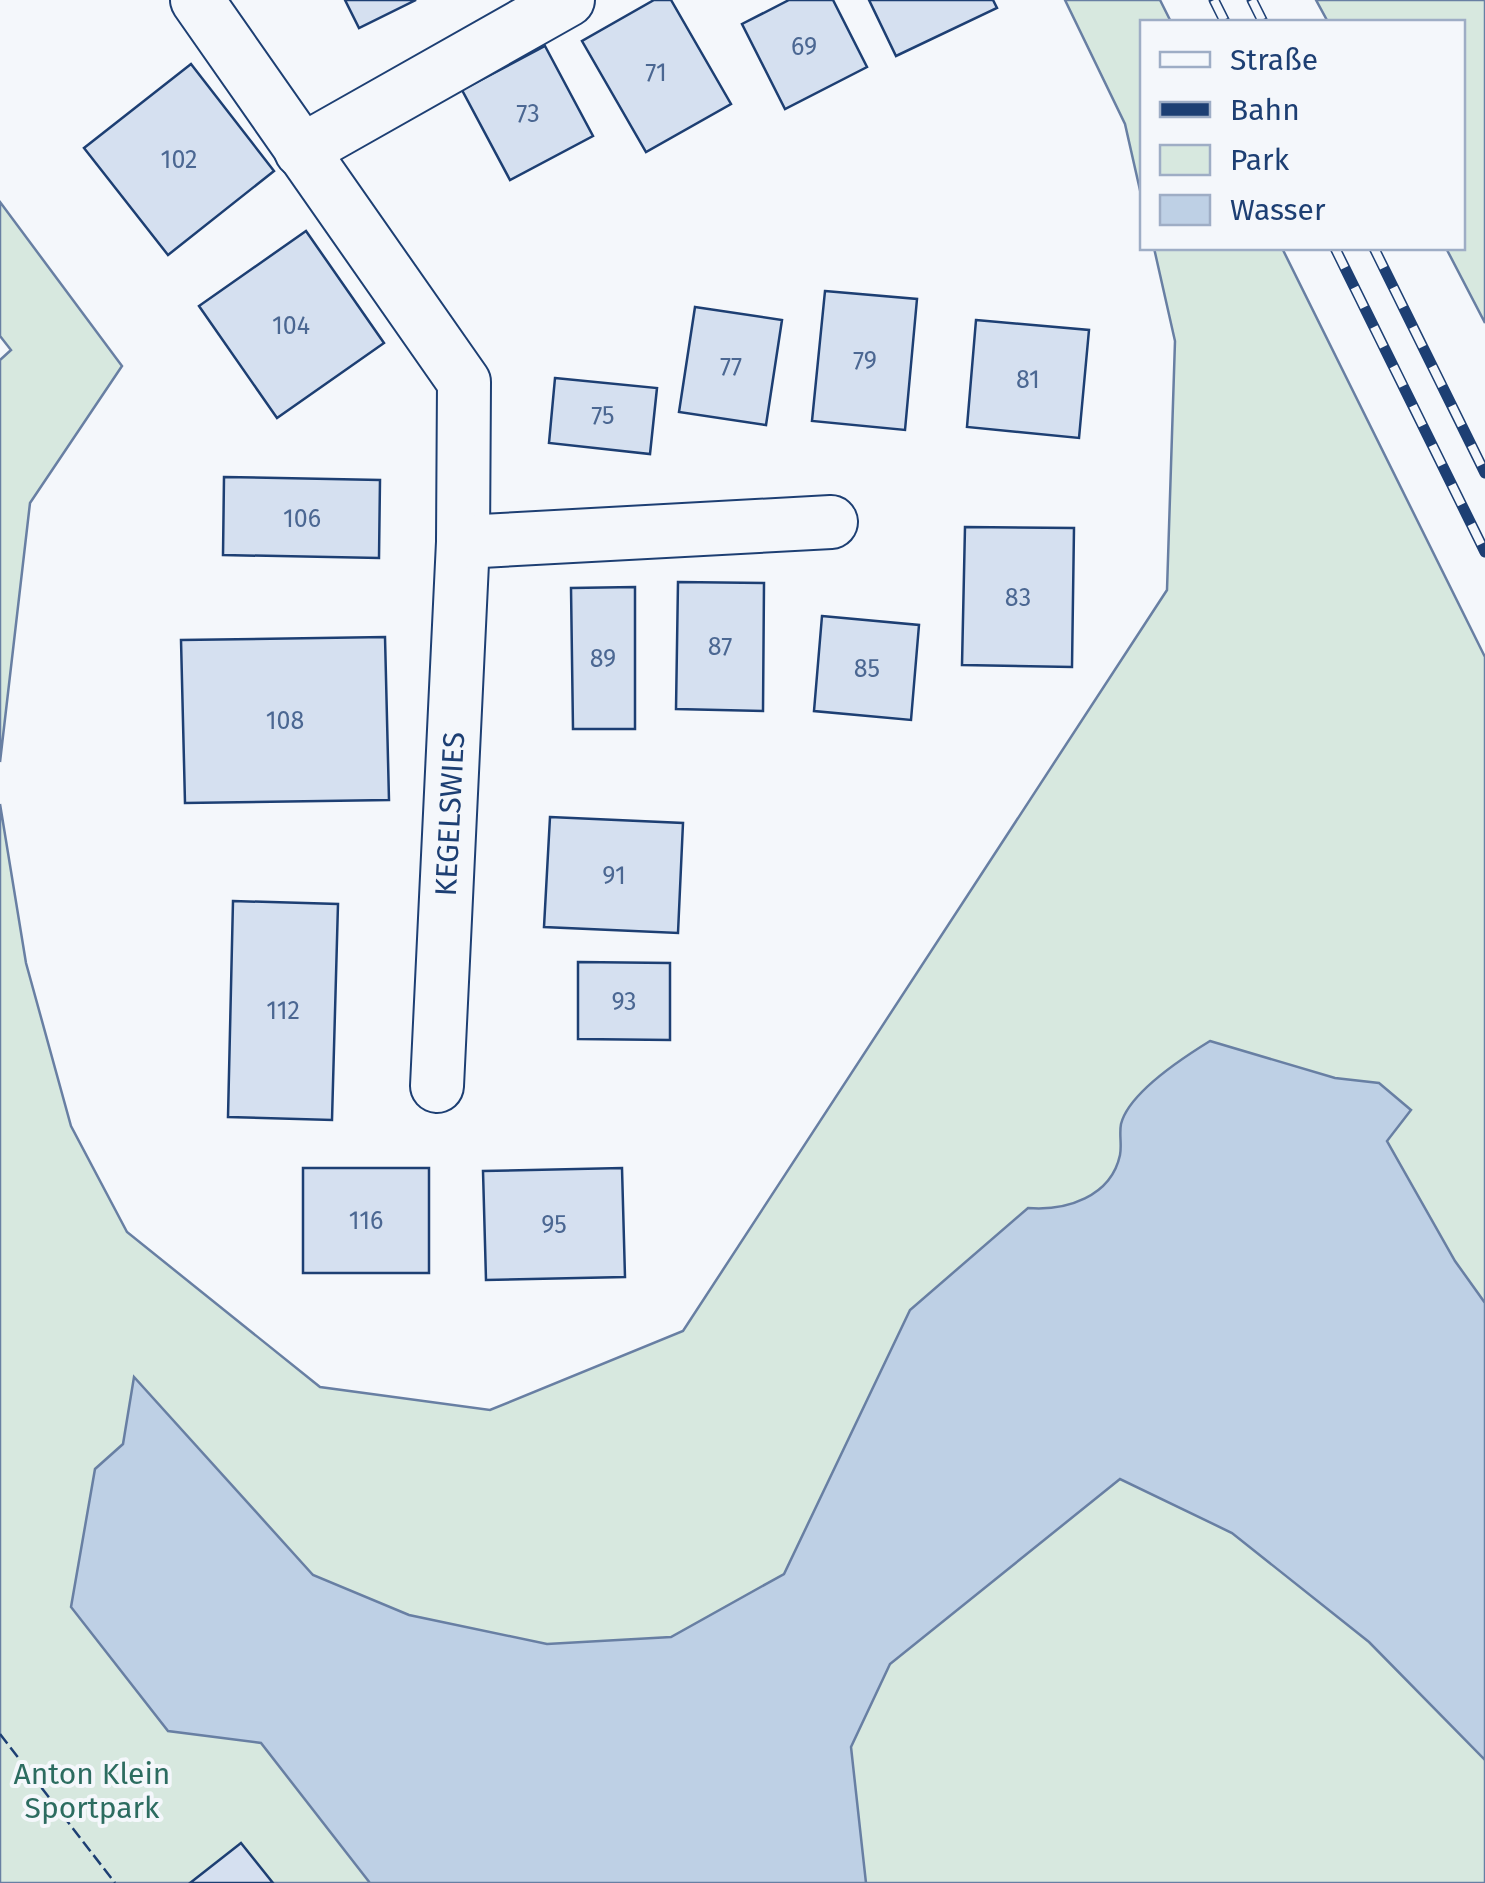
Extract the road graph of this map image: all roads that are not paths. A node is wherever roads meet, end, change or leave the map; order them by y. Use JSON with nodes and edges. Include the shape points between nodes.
{"nodes":[{"id":1,"x":197,"y":0,"type":"edge"},
{"id":2,"x":568,"y":0,"type":"edge"},
{"id":3,"x":300,"y":152,"type":"junction"},
{"id":4,"x":830,"y":522,"type":"dead end"},
{"id":5,"x":462,"y":542,"type":"junction"},
{"id":6,"x":438,"y":1086,"type":"dead end"}],
"edges":[{"from":1,"to":3,"type":"street","name":"KEGELSWIES"},
{"from":2,"to":3,"type":"street"},
{"from":3,"to":5,"type":"street","name":"KEGELSWIES","via":[[464,382]]},
{"from":4,"to":5,"type":"street"},
{"from":5,"to":6,"type":"street","name":"KEGELSWIES"}]}
